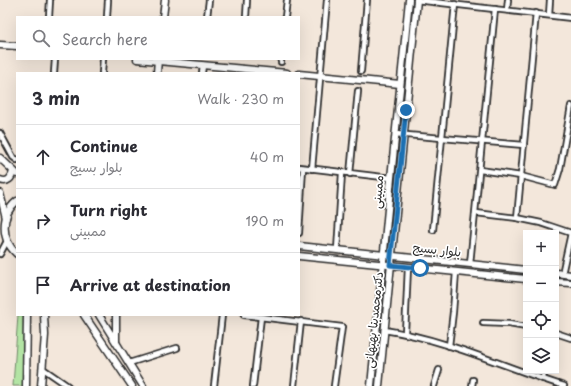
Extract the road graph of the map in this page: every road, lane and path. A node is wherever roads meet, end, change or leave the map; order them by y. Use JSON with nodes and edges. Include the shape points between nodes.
{"nodes":[{"id":1,"x":50,"y":0,"type":"edge"},
{"id":2,"x":108,"y":0,"type":"edge"},
{"id":3,"x":165,"y":0,"type":"edge"},
{"id":4,"x":209,"y":0,"type":"edge"},
{"id":5,"x":248,"y":0,"type":"edge"},
{"id":6,"x":287,"y":0,"type":"edge"},
{"id":7,"x":327,"y":0,"type":"edge"},
{"id":8,"x":367,"y":0,"type":"edge"},
{"id":9,"x":409,"y":0,"type":"edge"},
{"id":10,"x":417,"y":0,"type":"edge"},
{"id":11,"x":508,"y":0,"type":"edge"},
{"id":12,"x":550,"y":0,"type":"edge"},
{"id":13,"x":455,"y":4,"type":"junction"},
{"id":14,"x":495,"y":9,"type":"junction"},
{"id":15,"x":507,"y":10,"type":"junction"},
{"id":16,"x":536,"y":13,"type":"junction"},
{"id":17,"x":549,"y":15,"type":"junction"},
{"id":18,"x":49,"y":16,"type":"edge"},
{"id":19,"x":107,"y":16,"type":"edge"},
{"id":20,"x":163,"y":16,"type":"edge"},
{"id":21,"x":207,"y":16,"type":"edge"},
{"id":22,"x":246,"y":16,"type":"edge"},
{"id":23,"x":285,"y":16,"type":"edge"},
{"id":24,"x":571,"y":18,"type":"edge"},
{"id":25,"x":0,"y":45,"type":"edge"},
{"id":26,"x":16,"y":46,"type":"edge"},
{"id":27,"x":56,"y":60,"type":"edge"},
{"id":28,"x":103,"y":60,"type":"edge"},
{"id":29,"x":158,"y":60,"type":"edge"},
{"id":30,"x":203,"y":65,"type":"junction"},
{"id":31,"x":240,"y":71,"type":"edge"},
{"id":32,"x":54,"y":72,"type":"edge"},
{"id":33,"x":102,"y":72,"type":"edge"},
{"id":34,"x":157,"y":72,"type":"edge"},
{"id":35,"x":202,"y":72,"type":"edge"},
{"id":36,"x":263,"y":72,"type":"edge"},
{"id":37,"x":361,"y":72,"type":"dead end"},
{"id":38,"x":300,"y":74,"type":"edge"},
{"id":39,"x":320,"y":76,"type":"junction"},
{"id":40,"x":400,"y":84,"type":"junction"},
{"id":41,"x":358,"y":91,"type":"dead end"},
{"id":42,"x":571,"y":106,"type":"edge"},
{"id":43,"x":0,"y":133,"type":"edge"},
{"id":44,"x":395,"y":134,"type":"junction"},
{"id":45,"x":403,"y":135,"type":"junction"},
{"id":46,"x":442,"y":138,"type":"junction"},
{"id":47,"x":483,"y":142,"type":"junction"},
{"id":48,"x":524,"y":145,"type":"junction"},
{"id":49,"x":0,"y":158,"type":"edge"},
{"id":50,"x":16,"y":159,"type":"edge"},
{"id":51,"x":301,"y":168,"type":"edge"},
{"id":52,"x":312,"y":169,"type":"junction"},
{"id":53,"x":480,"y":170,"type":"junction"},
{"id":54,"x":15,"y":172,"type":"edge"},
{"id":55,"x":342,"y":173,"type":"junction"},
{"id":56,"x":350,"y":174,"type":"junction"},
{"id":57,"x":521,"y":176,"type":"junction"},
{"id":58,"x":391,"y":178,"type":"junction"},
{"id":59,"x":0,"y":180,"type":"edge"},
{"id":60,"x":0,"y":193,"type":"edge"},
{"id":61,"x":300,"y":200,"type":"edge"},
{"id":62,"x":16,"y":202,"type":"edge"},
{"id":63,"x":476,"y":212,"type":"junction"},
{"id":64,"x":6,"y":218,"type":"junction"},
{"id":65,"x":517,"y":218,"type":"junction"},
{"id":66,"x":433,"y":230,"type":"dead end"},
{"id":67,"x":571,"y":233,"type":"edge"},
{"id":68,"x":2,"y":234,"type":"edge"},
{"id":69,"x":7,"y":241,"type":"junction"},
{"id":70,"x":300,"y":246,"type":"edge"},
{"id":71,"x":337,"y":250,"type":"junction"},
{"id":72,"x":16,"y":253,"type":"edge"},
{"id":73,"x":0,"y":254,"type":"edge"},
{"id":74,"x":384,"y":255,"type":"junction"},
{"id":75,"x":300,"y":256,"type":"edge"},
{"id":76,"x":391,"y":256,"type":"junction"},
{"id":77,"x":382,"y":264,"type":"junction"},
{"id":78,"x":470,"y":264,"type":"junction"},
{"id":79,"x":390,"y":265,"type":"junction"},
{"id":80,"x":408,"y":267,"type":"junction"},
{"id":81,"x":523,"y":270,"type":"edge"},
{"id":82,"x":456,"y":272,"type":"junction"},
{"id":83,"x":559,"y":274,"type":"edge"},
{"id":84,"x":571,"y":275,"type":"edge"},
{"id":85,"x":523,"y":279,"type":"edge"},
{"id":86,"x":559,"y":282,"type":"edge"},
{"id":87,"x":571,"y":283,"type":"edge"},
{"id":88,"x":27,"y":316,"type":"edge"},
{"id":89,"x":44,"y":316,"type":"edge"},
{"id":90,"x":85,"y":316,"type":"edge"},
{"id":91,"x":100,"y":316,"type":"edge"},
{"id":92,"x":116,"y":316,"type":"edge"},
{"id":93,"x":222,"y":316,"type":"edge"},
{"id":94,"x":252,"y":316,"type":"edge"},
{"id":95,"x":261,"y":317,"type":"junction"},
{"id":96,"x":301,"y":321,"type":"junction"},
{"id":97,"x":483,"y":323,"type":"dead end"},
{"id":98,"x":523,"y":326,"type":"edge"},
{"id":99,"x":384,"y":330,"type":"junction"},
{"id":100,"x":405,"y":333,"type":"junction"},
{"id":101,"x":559,"y":334,"type":"edge"},
{"id":102,"x":571,"y":338,"type":"edge"},
{"id":103,"x":116,"y":343,"type":"junction"},
{"id":104,"x":449,"y":346,"type":"junction"},
{"id":105,"x":177,"y":348,"type":"dead end"},
{"id":106,"x":129,"y":363,"type":"junction"},
{"id":107,"x":42,"y":368,"type":"junction"},
{"id":108,"x":439,"y":370,"type":"dead end"},
{"id":109,"x":544,"y":374,"type":"edge"},
{"id":110,"x":543,"y":379,"type":"junction"},
{"id":111,"x":474,"y":380,"type":"dead end"},
{"id":112,"x":26,"y":386,"type":"edge"},
{"id":113,"x":41,"y":386,"type":"edge"},
{"id":114,"x":68,"y":386,"type":"edge"},
{"id":115,"x":132,"y":386,"type":"edge"},
{"id":116,"x":143,"y":386,"type":"edge"},
{"id":117,"x":214,"y":386,"type":"edge"},
{"id":118,"x":253,"y":386,"type":"edge"},
{"id":119,"x":294,"y":386,"type":"edge"},
{"id":120,"x":334,"y":386,"type":"edge"},
{"id":121,"x":372,"y":386,"type":"edge"},
{"id":122,"x":378,"y":386,"type":"edge"},
{"id":123,"x":434,"y":386,"type":"edge"},
{"id":124,"x":472,"y":386,"type":"edge"},
{"id":125,"x":564,"y":386,"type":"edge"}],
"edges":[{"from":1,"to":18,"type":"street"},
{"from":2,"to":19,"type":"street"},
{"from":3,"to":20,"type":"street"},
{"from":4,"to":21,"type":"street"},
{"from":5,"to":22,"type":"street"},
{"from":6,"to":23,"type":"street"},
{"from":7,"to":39,"type":"street"},
{"from":8,"to":37,"type":"street"},
{"from":9,"to":40,"type":"street","name":"ممبینی"},
{"from":10,"to":13,"type":"street"},
{"from":10,"to":45,"type":"street","name":"ممبینی"},
{"from":11,"to":15,"type":"street"},
{"from":12,"to":17,"type":"street"},
{"from":13,"to":14,"type":"street"},
{"from":13,"to":46,"type":"street"},
{"from":14,"to":15,"type":"street"},
{"from":14,"to":47,"type":"street"},
{"from":15,"to":16,"type":"street"},
{"from":16,"to":17,"type":"street"},
{"from":16,"to":48,"type":"street"},
{"from":17,"to":24,"type":"street"},
{"from":25,"to":26,"type":"street"},
{"from":27,"to":32,"type":"street"},
{"from":28,"to":33,"type":"street"},
{"from":29,"to":30,"type":"street"},
{"from":29,"to":34,"type":"street"},
{"from":30,"to":31,"type":"street"},
{"from":30,"to":35,"type":"street"},
{"from":31,"to":36,"type":"street"},
{"from":38,"to":39,"type":"street"},
{"from":39,"to":40,"type":"street"},
{"from":39,"to":52,"type":"street"},
{"from":40,"to":44,"type":"street","name":"ممبینی"},
{"from":41,"to":56,"type":"street"},
{"from":42,"to":57,"type":"street","via":[[555,185]]},
{"from":43,"to":50,"type":"street"},
{"from":44,"to":45,"type":"street"},
{"from":44,"to":58,"type":"street","name":"ممبینی"},
{"from":45,"to":46,"type":"street"},
{"from":45,"to":76,"type":"street","name":"ممبینی"},
{"from":46,"to":47,"type":"street"},
{"from":46,"to":66,"type":"street"},
{"from":47,"to":48,"type":"street"},
{"from":47,"to":53,"type":"street"},
{"from":48,"to":57,"type":"street"},
{"from":49,"to":54,"type":"street"},
{"from":51,"to":52,"type":"street"},
{"from":51,"to":61,"type":"street"},
{"from":52,"to":55,"type":"street"},
{"from":53,"to":57,"type":"street"},
{"from":53,"to":63,"type":"street"},
{"from":54,"to":59,"type":"street","via":[[9,180]]},
{"from":55,"to":56,"type":"street"},
{"from":55,"to":71,"type":"street"},
{"from":56,"to":58,"type":"street"},
{"from":57,"to":65,"type":"street"},
{"from":58,"to":74,"type":"street","name":"ممبینی"},
{"from":60,"to":64,"type":"street"},
{"from":62,"to":64,"type":"street"},
{"from":63,"to":65,"type":"street"},
{"from":63,"to":78,"type":"street"},
{"from":64,"to":68,"type":"street"},
{"from":65,"to":67,"type":"street"},
{"from":67,"to":83,"type":"street"},
{"from":68,"to":69,"type":"street"},
{"from":69,"to":72,"type":"street"},
{"from":69,"to":73,"type":"street"},
{"from":70,"to":71,"type":"street","name":"بلوار بسیج"},
{"from":71,"to":74,"type":"street","name":"بلوار بسیج"},
{"from":74,"to":76,"type":"street","name":"بلوار بسیج"},
{"from":74,"to":77,"type":"street","name":"ممبینی"},
{"from":75,"to":77,"type":"street","name":"بلوار بسیج"},
{"from":76,"to":78,"type":"street","name":"بلوار بسیج"},
{"from":76,"to":79,"type":"street","name":"دکترمحمدبنا بهبهانی"},
{"from":77,"to":79,"type":"street","name":"بلوار بسیج"},
{"from":77,"to":121,"type":"street","name":"ممبینی"},
{"from":78,"to":81,"type":"street","name":"بلوار بسیج"},
{"from":79,"to":80,"type":"street","name":"بلوار بسیج"},
{"from":79,"to":99,"type":"street","name":"دکترمحمدبنا بهبهانی"},
{"from":80,"to":82,"type":"street","name":"بلوار بسیج"},
{"from":80,"to":100,"type":"street"},
{"from":82,"to":85,"type":"street","name":"بلوار بسیج"},
{"from":82,"to":104,"type":"street"},
{"from":83,"to":84,"type":"street"},
{"from":86,"to":87,"type":"street"},
{"from":88,"to":112,"type":"street"},
{"from":89,"to":107,"type":"street"},
{"from":90,"to":115,"type":"street"},
{"from":91,"to":103,"type":"street"},
{"from":92,"to":103,"type":"street"},
{"from":93,"to":117,"type":"street"},
{"from":94,"to":95,"type":"street"},
{"from":95,"to":96,"type":"street"},
{"from":95,"to":118,"type":"street"},
{"from":96,"to":119,"type":"street"},
{"from":96,"to":120,"type":"street","via":[[342,327]]},
{"from":97,"to":98,"type":"street"},
{"from":99,"to":100,"type":"street"},
{"from":99,"to":122,"type":"street","name":"دکترمحمدبنا بهبهانی"},
{"from":100,"to":104,"type":"street"},
{"from":101,"to":102,"type":"street"},
{"from":103,"to":106,"type":"street"},
{"from":104,"to":110,"type":"street"},
{"from":105,"to":106,"type":"street"},
{"from":106,"to":116,"type":"street"},
{"from":107,"to":113,"type":"street"},
{"from":107,"to":114,"type":"street"},
{"from":108,"to":123,"type":"street"},
{"from":109,"to":110,"type":"street"},
{"from":110,"to":125,"type":"street"},
{"from":111,"to":124,"type":"street"}]}
